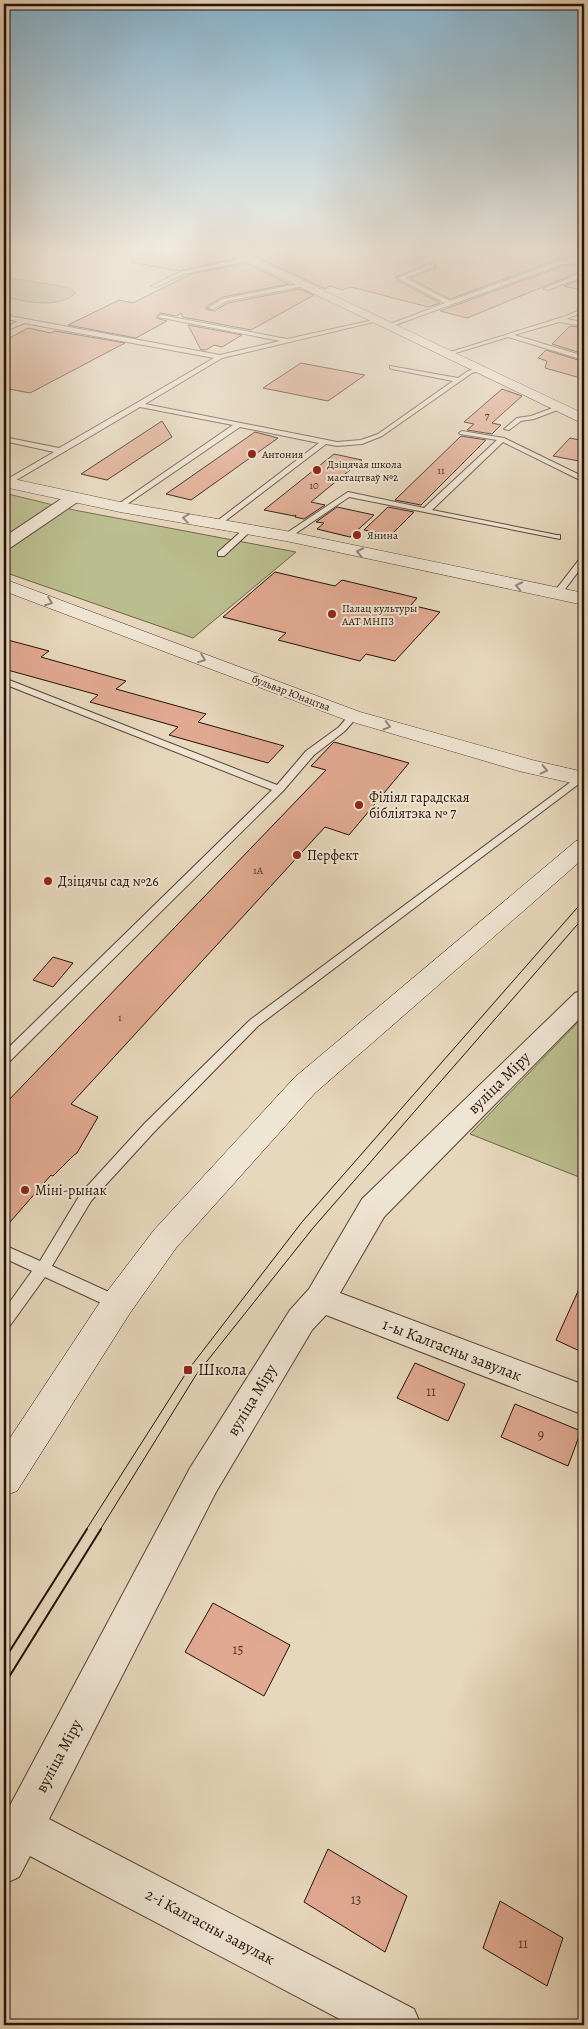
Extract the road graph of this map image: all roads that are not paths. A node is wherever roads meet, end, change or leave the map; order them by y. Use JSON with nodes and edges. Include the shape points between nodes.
{"nodes":[{"id":1,"x":162,"y":347,"type":"edge"},
{"id":2,"x":264,"y":347,"type":"edge"},
{"id":3,"x":432,"y":347,"type":"edge"},
{"id":4,"x":470,"y":347,"type":"edge"},
{"id":5,"x":546,"y":347,"type":"edge"},
{"id":6,"x":447,"y":354,"type":"junction"},
{"id":7,"x":220,"y":358,"type":"junction"},
{"id":8,"x":584,"y":358,"type":"edge"},
{"id":9,"x":392,"y":367,"type":"dead end"},
{"id":10,"x":479,"y":370,"type":"junction"},
{"id":11,"x":459,"y":380,"type":"junction"},
{"id":12,"x":141,"y":405,"type":"junction"},
{"id":13,"x":558,"y":408,"type":"junction"},
{"id":14,"x":584,"y":420,"type":"edge"},
{"id":15,"x":237,"y":426,"type":"junction"},
{"id":16,"x":507,"y":429,"type":"dead end"},
{"id":17,"x":462,"y":433,"type":"dead end"},
{"id":18,"x":4,"y":439,"type":"edge"},
{"id":19,"x":502,"y":440,"type":"junction"},
{"id":20,"x":324,"y":442,"type":"junction"},
{"id":21,"x":61,"y":452,"type":"junction"},
{"id":22,"x":584,"y":480,"type":"edge"},
{"id":23,"x":5,"y":482,"type":"edge"},
{"id":24,"x":74,"y":498,"type":"junction"},
{"id":25,"x":120,"y":508,"type":"junction"},
{"id":26,"x":426,"y":510,"type":"junction"},
{"id":27,"x":220,"y":523,"type":"junction"},
{"id":28,"x":249,"y":529,"type":"junction"},
{"id":29,"x":286,"y":536,"type":"junction"},
{"id":30,"x":558,"y":537,"type":"dead end"},
{"id":31,"x":4,"y":544,"type":"edge"},
{"id":32,"x":221,"y":554,"type":"dead end"},
{"id":33,"x":584,"y":559,"type":"edge"},
{"id":34,"x":4,"y":585,"type":"edge"},
{"id":35,"x":557,"y":594,"type":"junction"},
{"id":36,"x":584,"y":599,"type":"edge"},
{"id":37,"x":4,"y":681,"type":"edge"},
{"id":38,"x":353,"y":716,"type":"junction"},
{"id":39,"x":582,"y":777,"type":"edge"},
{"id":40,"x":279,"y":789,"type":"junction"},
{"id":41,"x":584,"y":846,"type":"edge"},
{"id":42,"x":584,"y":999,"type":"edge"},
{"id":43,"x":4,"y":1058,"type":"edge"},
{"id":44,"x":4,"y":1251,"type":"edge"},
{"id":45,"x":43,"y":1268,"type":"junction"},
{"id":46,"x":320,"y":1298,"type":"junction"},
{"id":47,"x":118,"y":1303,"type":"junction"},
{"id":48,"x":4,"y":1322,"type":"edge"},
{"id":49,"x":584,"y":1400,"type":"edge"},
{"id":50,"x":4,"y":1479,"type":"edge"},
{"id":51,"x":12,"y":1845,"type":"edge"},
{"id":52,"x":398,"y":2025,"type":"edge"}],
"edges":[{"from":1,"to":7,"type":"lane"},
{"from":2,"to":7,"type":"lane"},
{"from":3,"to":6,"type":"street"},
{"from":4,"to":6,"type":"lane"},
{"from":5,"to":8,"type":"lane"},
{"from":6,"to":10,"type":"street"},
{"from":7,"to":12,"type":"lane"},
{"from":9,"to":11,"type":"lane"},
{"from":10,"to":11,"type":"lane"},
{"from":10,"to":13,"type":"street"},
{"from":11,"to":20,"type":"lane","via":[[380,435],[362,442]]},
{"from":12,"to":15,"type":"lane"},
{"from":12,"to":21,"type":"lane"},
{"from":13,"to":14,"type":"street"},
{"from":13,"to":16,"type":"lane","via":[[532,418],[519,419]]},
{"from":15,"to":20,"type":"lane"},
{"from":15,"to":25,"type":"lane"},
{"from":17,"to":19,"type":"lane"},
{"from":18,"to":21,"type":"lane"},
{"from":19,"to":22,"type":"lane"},
{"from":19,"to":26,"type":"lane"},
{"from":20,"to":27,"type":"lane"},
{"from":21,"to":23,"type":"lane"},
{"from":23,"to":24,"type":"street"},
{"from":24,"to":25,"type":"street"},
{"from":24,"to":31,"type":"street"},
{"from":27,"to":25,"type":"street","one_way":true},
{"from":26,"to":29,"type":"lane","via":[[348,494]]},
{"from":26,"to":30,"type":"lane"},
{"from":27,"to":28,"type":"street"},
{"from":28,"to":29,"type":"street"},
{"from":28,"to":32,"type":"lane"},
{"from":35,"to":29,"type":"street","one_way":true},
{"from":33,"to":35,"type":"lane"},
{"from":34,"to":38,"type":"street","name":"бульвар Юнацтва","one_way":true},
{"from":35,"to":36,"type":"street"},
{"from":37,"to":40,"type":"lane"},
{"from":38,"to":39,"type":"street","name":"бульвар Юнацтва","one_way":true,"via":[[527,766]]},
{"from":38,"to":40,"type":"lane","via":[[342,729],[310,753]]},
{"from":39,"to":45,"type":"lane","via":[[254,1023],[150,1127],[86,1197]]},
{"from":40,"to":43,"type":"lane"},
{"from":41,"to":47,"type":"street","via":[[306,1086],[165,1239]]},
{"from":42,"to":46,"type":"street","name":"вуліца Міру","via":[[373,1208]]},
{"from":44,"to":45,"type":"lane"},
{"from":45,"to":47,"type":"lane"},
{"from":45,"to":48,"type":"lane"},
{"from":46,"to":49,"type":"street","name":"1-ы Калгасны завулак"},
{"from":46,"to":51,"type":"street","name":"вуліца Міру","via":[[301,1320],[203,1480]]},
{"from":47,"to":50,"type":"street"},
{"from":51,"to":52,"type":"street","name":"2-і Калгасны завулак"}]}
